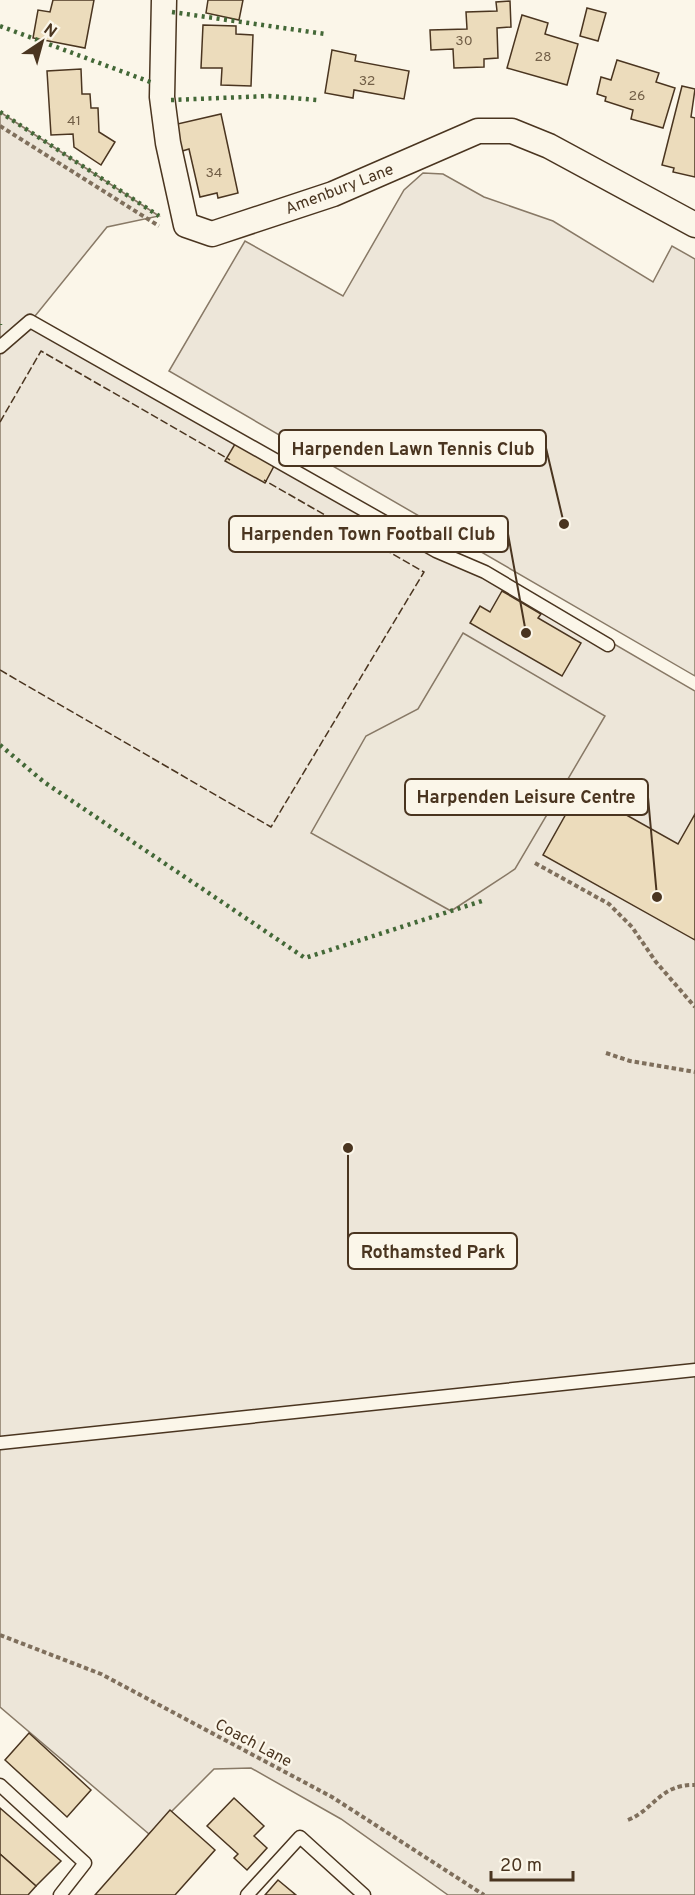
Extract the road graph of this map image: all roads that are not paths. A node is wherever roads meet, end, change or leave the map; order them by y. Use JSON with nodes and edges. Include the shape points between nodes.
{"nodes":[{"id":1,"x":164,"y":0,"type":"edge"},
{"id":2,"x":695,"y":225,"type":"edge"},
{"id":3,"x":0,"y":347,"type":"edge"},
{"id":4,"x":608,"y":645,"type":"dead end"},
{"id":5,"x":695,"y":1370,"type":"edge"},
{"id":6,"x":0,"y":1443,"type":"edge"},
{"id":7,"x":0,"y":1785,"type":"edge"},
{"id":8,"x":60,"y":1895,"type":"edge"},
{"id":9,"x":247,"y":1895,"type":"edge"},
{"id":10,"x":364,"y":1895,"type":"edge"}],
"edges":[{"from":1,"to":2,"type":"street","name":"Amenbury Lane","via":[[162,97],[186,225],[212,234],[333,194],[478,131],[512,131],[549,146]]},
{"from":3,"to":4,"type":"lane","via":[[30,321],[436,551],[485,572]]},
{"from":5,"to":6,"type":"lane"},
{"from":7,"to":8,"type":"lane","via":[[85,1863]]},
{"from":9,"to":10,"type":"lane","via":[[300,1837]]}]}
